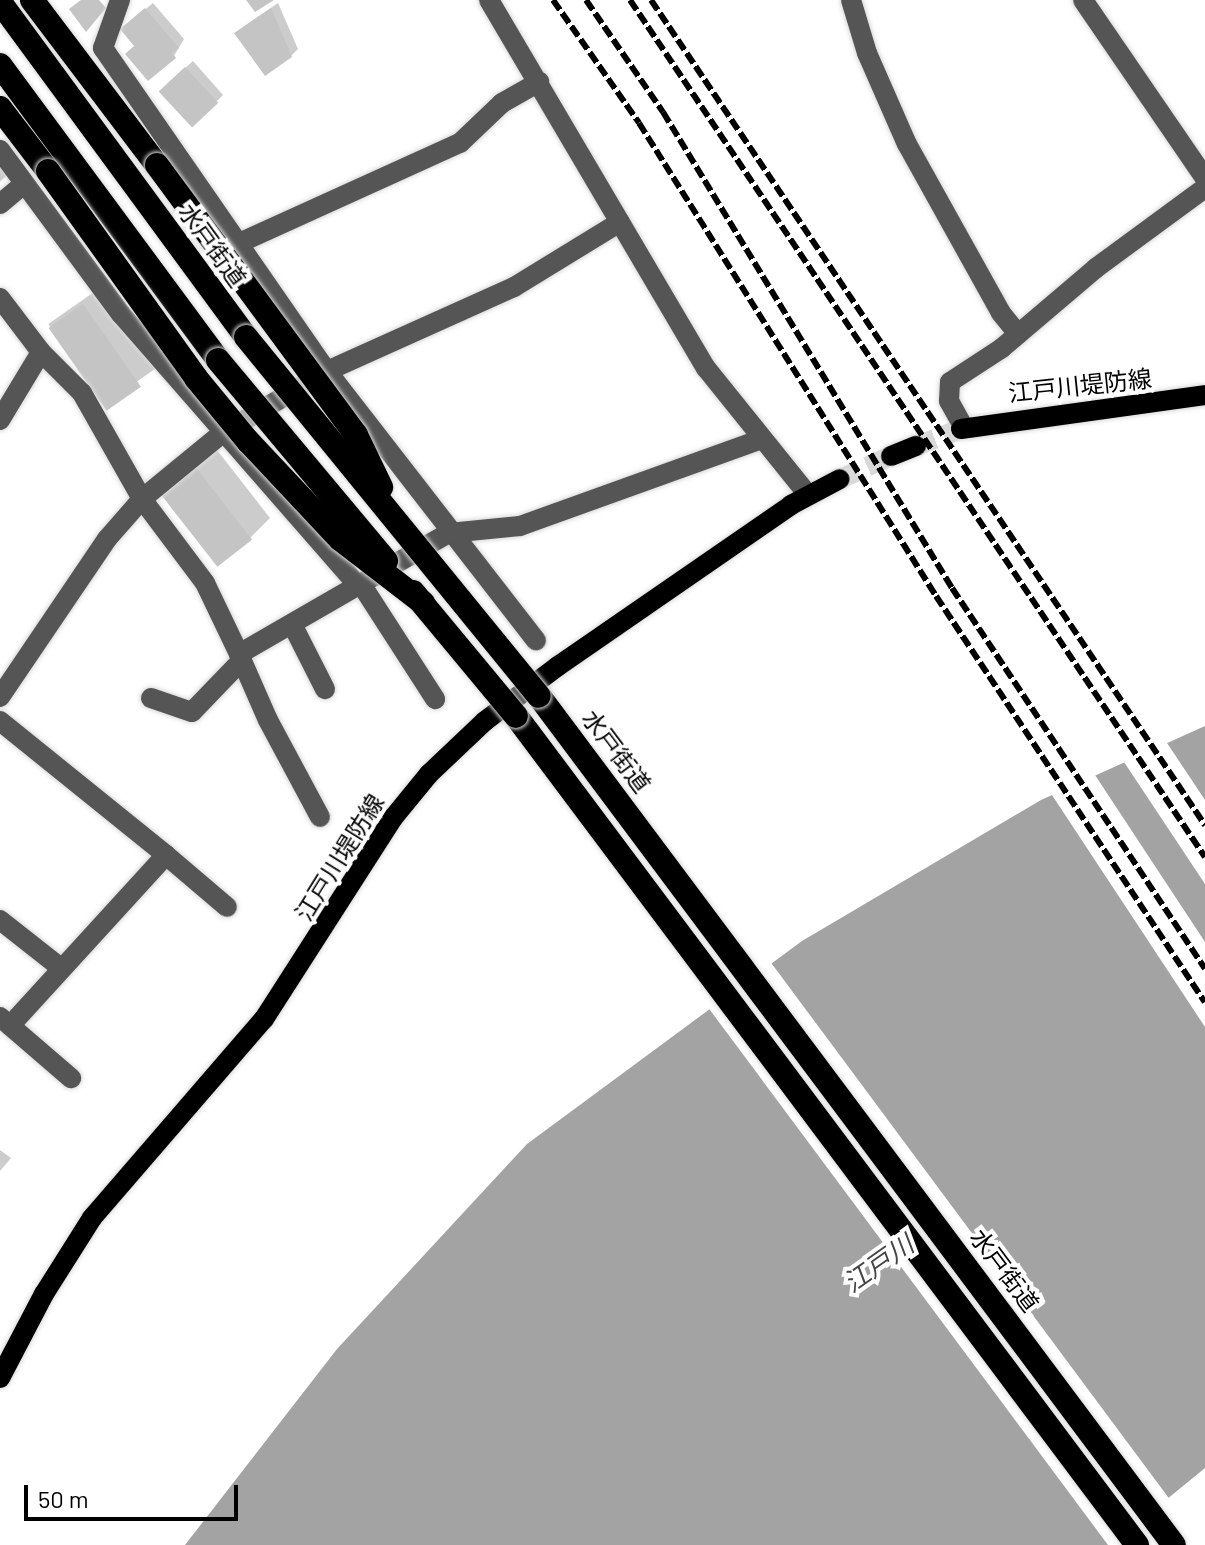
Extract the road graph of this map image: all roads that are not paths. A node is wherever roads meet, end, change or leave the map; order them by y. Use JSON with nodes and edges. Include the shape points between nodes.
{"nodes":[{"id":1,"x":32,"y":0,"type":"edge"},
{"id":2,"x":120,"y":0,"type":"edge"},
{"id":3,"x":489,"y":0,"type":"edge"},
{"id":4,"x":851,"y":0,"type":"edge"},
{"id":5,"x":1083,"y":0,"type":"edge"},
{"id":6,"x":0,"y":2,"type":"edge"},
{"id":7,"x":0,"y":65,"type":"edge"},
{"id":8,"x":539,"y":82,"type":"junction"},
{"id":9,"x":0,"y":108,"type":"edge"},
{"id":10,"x":0,"y":150,"type":"edge"},
{"id":11,"x":1205,"y":178,"type":"edge"},
{"id":12,"x":24,"y":184,"type":"junction"},
{"id":13,"x":1205,"y":188,"type":"edge"},
{"id":14,"x":0,"y":204,"type":"edge"},
{"id":15,"x":620,"y":222,"type":"junction"},
{"id":16,"x":237,"y":244,"type":"junction"},
{"id":17,"x":0,"y":298,"type":"edge"},
{"id":18,"x":1018,"y":334,"type":"junction"},
{"id":19,"x":41,"y":352,"type":"junction"},
{"id":20,"x":327,"y":371,"type":"junction"},
{"id":21,"x":1205,"y":395,"type":"edge"},
{"id":22,"x":0,"y":420,"type":"edge"},
{"id":23,"x":962,"y":428,"type":"joint"},
{"id":24,"x":221,"y":434,"type":"junction"},
{"id":25,"x":762,"y":439,"type":"junction"},
{"id":26,"x":916,"y":446,"type":"tunnel mouth"},
{"id":27,"x":891,"y":456,"type":"tunnel mouth"},
{"id":28,"x":840,"y":479,"type":"tunnel mouth"},
{"id":29,"x":808,"y":495,"type":"junction"},
{"id":30,"x":142,"y":499,"type":"junction"},
{"id":31,"x":398,"y":522,"type":"junction"},
{"id":32,"x":449,"y":533,"type":"junction"},
{"id":33,"x":359,"y":585,"type":"junction"},
{"id":34,"x":423,"y":603,"type":"junction"},
{"id":35,"x":292,"y":624,"type":"junction"},
{"id":36,"x":536,"y":640,"type":"dead end"},
{"id":37,"x":240,"y":657,"type":"junction"},
{"id":38,"x":325,"y":689,"type":"dead end"},
{"id":39,"x":0,"y":697,"type":"edge"},
{"id":40,"x":151,"y":698,"type":"dead end"},
{"id":41,"x":435,"y":699,"type":"dead end"},
{"id":42,"x":0,"y":721,"type":"edge"},
{"id":43,"x":320,"y":817,"type":"dead end"},
{"id":44,"x":166,"y":855,"type":"junction"},
{"id":45,"x":227,"y":907,"type":"dead end"},
{"id":46,"x":0,"y":920,"type":"edge"},
{"id":47,"x":61,"y":968,"type":"junction"},
{"id":48,"x":5,"y":1022,"type":"edge"},
{"id":49,"x":71,"y":1078,"type":"dead end"},
{"id":50,"x":0,"y":1378,"type":"edge"},
{"id":51,"x":1137,"y":1545,"type":"edge"},
{"id":52,"x":1174,"y":1545,"type":"edge"}],
"edges":[{"from":1,"to":31,"type":"highway","bridge":true,"via":[[356,435]]},
{"from":2,"to":16,"type":"street","via":[[103,48]]},
{"from":3,"to":8,"type":"street"},
{"from":4,"to":18,"type":"street","via":[[867,53],[907,144]]},
{"from":5,"to":11,"type":"street"},
{"from":6,"to":31,"type":"highway","name":"水戸街道","bridge":true,"via":[[246,337]]},
{"from":7,"to":34,"type":"highway","bridge":true,"via":[[218,360]]},
{"from":8,"to":15,"type":"street"},
{"from":8,"to":16,"type":"street","via":[[502,103],[460,143]]},
{"from":9,"to":34,"type":"highway","bridge":true,"via":[[196,378],[248,441],[340,539]]},
{"from":10,"to":12,"type":"street"},
{"from":12,"to":14,"type":"street"},
{"from":12,"to":24,"type":"street","via":[[121,314]]},
{"from":13,"to":18,"type":"street","via":[[1096,268]]},
{"from":15,"to":20,"type":"street","via":[[514,287]]},
{"from":15,"to":25,"type":"street","via":[[706,368]]},
{"from":16,"to":20,"type":"street"},
{"from":17,"to":19,"type":"street"},
{"from":18,"to":23,"type":"street","via":[[950,382],[949,401]]},
{"from":19,"to":22,"type":"street"},
{"from":19,"to":30,"type":"street","via":[[82,393]]},
{"from":20,"to":24,"type":"street"},
{"from":20,"to":32,"type":"street"},
{"from":21,"to":23,"type":"main road","name":"江戸川堤防線"},
{"from":24,"to":30,"type":"street"},
{"from":24,"to":33,"type":"street"},
{"from":25,"to":29,"type":"street"},
{"from":25,"to":32,"type":"street","via":[[520,526]]},
{"from":26,"to":27,"type":"main road"},
{"from":28,"to":29,"type":"main road","name":"江戸川堤防線"},
{"from":29,"to":50,"type":"main road","name":"江戸川堤防線","via":[[558,666],[485,721],[429,774],[393,818],[264,1019],[92,1218]]},
{"from":30,"to":37,"type":"street","via":[[205,583]]},
{"from":30,"to":39,"type":"street","via":[[107,539]]},
{"from":31,"to":52,"type":"highway","name":"水戸街道","bridge":true,"via":[[611,789]]},
{"from":32,"to":33,"type":"street"},
{"from":32,"to":36,"type":"street"},
{"from":33,"to":35,"type":"street"},
{"from":33,"to":41,"type":"street"},
{"from":34,"to":51,"type":"highway","bridge":true,"via":[[588,806]]},
{"from":35,"to":37,"type":"street"},
{"from":35,"to":38,"type":"street"},
{"from":37,"to":40,"type":"street","via":[[192,712]]},
{"from":37,"to":43,"type":"street"},
{"from":42,"to":44,"type":"street"},
{"from":44,"to":45,"type":"street"},
{"from":44,"to":47,"type":"street"},
{"from":46,"to":47,"type":"street"},
{"from":47,"to":48,"type":"street"},
{"from":48,"to":49,"type":"street"}]}
